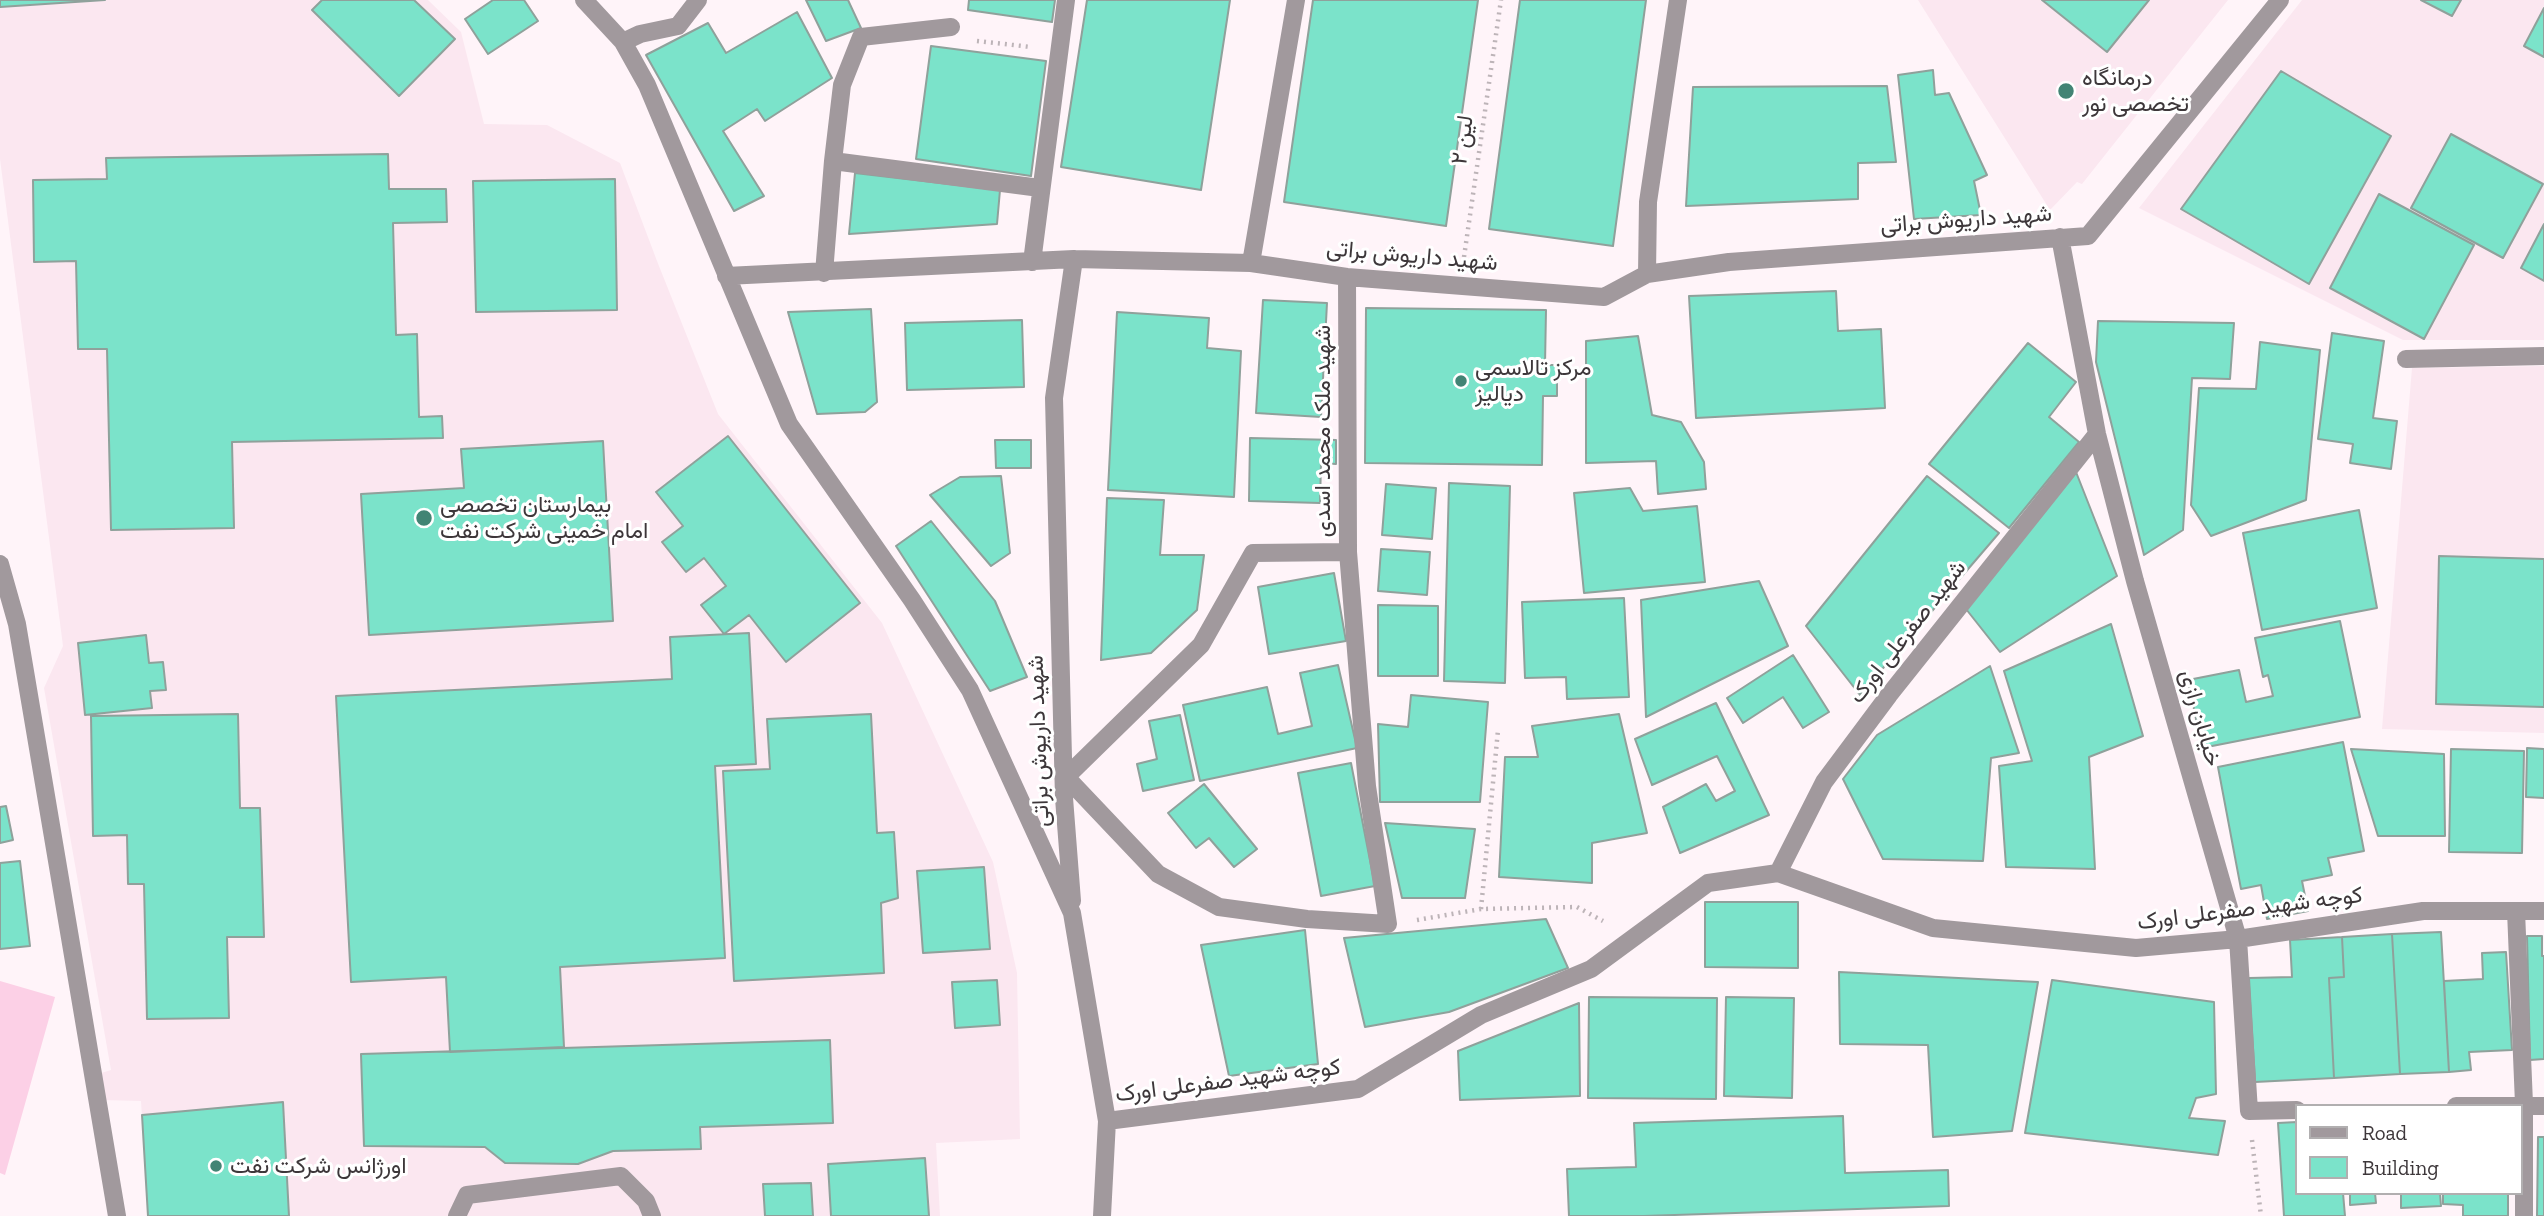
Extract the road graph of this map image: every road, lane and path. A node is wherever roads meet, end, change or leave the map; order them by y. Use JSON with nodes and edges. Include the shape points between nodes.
{"nodes":[{"id":1,"x":584,"y":0,"type":"edge"},
{"id":2,"x":698,"y":0,"type":"edge"},
{"id":3,"x":1066,"y":0,"type":"edge"},
{"id":4,"x":1296,"y":0,"type":"edge"},
{"id":5,"x":1501,"y":0,"type":"edge"},
{"id":6,"x":1678,"y":0,"type":"edge"},
{"id":7,"x":2280,"y":0,"type":"edge"},
{"id":8,"x":951,"y":27,"type":"joint"},
{"id":9,"x":623,"y":42,"type":"junction"},
{"id":10,"x":1060,"y":50,"type":"junction"},
{"id":11,"x":832,"y":161,"type":"junction"},
{"id":12,"x":1040,"y":188,"type":"junction"},
{"id":13,"x":2060,"y":237,"type":"junction"},
{"id":14,"x":1074,"y":259,"type":"junction"},
{"id":15,"x":1032,"y":262,"type":"junction"},
{"id":16,"x":1251,"y":263,"type":"junction"},
{"id":17,"x":824,"y":273,"type":"junction"},
{"id":18,"x":1647,"y":274,"type":"junction"},
{"id":19,"x":726,"y":276,"type":"junction"},
{"id":20,"x":1347,"y":277,"type":"junction"},
{"id":21,"x":1460,"y":286,"type":"junction"},
{"id":22,"x":2544,"y":356,"type":"edge"},
{"id":23,"x":2406,"y":359,"type":"dead end"},
{"id":24,"x":2097,"y":434,"type":"junction"},
{"id":25,"x":1348,"y":552,"type":"junction"},
{"id":26,"x":0,"y":564,"type":"edge"},
{"id":27,"x":0,"y":617,"type":"edge"},
{"id":28,"x":17,"y":624,"type":"junction"},
{"id":29,"x":1498,"y":730,"type":"dead end"},
{"id":30,"x":1066,"y":777,"type":"junction"},
{"id":31,"x":1064,"y":798,"type":"junction"},
{"id":32,"x":1778,"y":873,"type":"junction"},
{"id":33,"x":1481,"y":909,"type":"junction"},
{"id":34,"x":2516,"y":911,"type":"junction"},
{"id":35,"x":2544,"y":911,"type":"edge"},
{"id":36,"x":1072,"y":913,"type":"junction"},
{"id":37,"x":1388,"y":924,"type":"junction"},
{"id":38,"x":1634,"y":936,"type":"junction"},
{"id":39,"x":2238,"y":939,"type":"junction"},
{"id":40,"x":2524,"y":1104,"type":"junction"},
{"id":41,"x":2544,"y":1106,"type":"edge"},
{"id":42,"x":2296,"y":1110,"type":"edge"},
{"id":43,"x":2249,"y":1111,"type":"junction"},
{"id":44,"x":1107,"y":1121,"type":"junction"},
{"id":45,"x":117,"y":1216,"type":"edge"},
{"id":46,"x":457,"y":1216,"type":"edge"},
{"id":47,"x":653,"y":1216,"type":"edge"},
{"id":48,"x":1102,"y":1216,"type":"edge"},
{"id":49,"x":2261,"y":1216,"type":"edge"},
{"id":50,"x":2524,"y":1216,"type":"edge"}],
"edges":[{"from":1,"to":9,"type":"street"},
{"from":2,"to":9,"type":"street","via":[[678,26]]},
{"from":3,"to":10,"type":"street"},
{"from":4,"to":16,"type":"street"},
{"from":5,"to":21,"type":"path","name":"لين ۲"},
{"from":6,"to":18,"type":"street","via":[[1648,202]]},
{"from":7,"to":13,"type":"street","name":"شهید داریوش براتی","via":[[2088,236]]},
{"from":8,"to":10,"type":"path","via":[[957,38]]},
{"from":8,"to":11,"type":"street","via":[[861,37],[842,85]]},
{"from":9,"to":19,"type":"street","via":[[647,85]]},
{"from":10,"to":12,"type":"street"},
{"from":11,"to":12,"type":"street"},
{"from":11,"to":17,"type":"street"},
{"from":12,"to":15,"type":"street"},
{"from":13,"to":18,"type":"street","name":"شهید داریوش براتی","via":[[1729,262]]},
{"from":13,"to":24,"type":"street","name":"خیابان رازی"},
{"from":14,"to":15,"type":"street"},
{"from":14,"to":16,"type":"street","name":"شهید داریوش براتی"},
{"from":14,"to":31,"type":"street","name":"شهید داریوش براتی","via":[[1054,398]]},
{"from":15,"to":17,"type":"street"},
{"from":16,"to":20,"type":"street","name":"شهید داریوش براتی"},
{"from":17,"to":19,"type":"street"},
{"from":18,"to":21,"type":"street","name":"شهید داریوش براتی","via":[[1604,297]]},
{"from":19,"to":36,"type":"street","via":[[789,424],[970,690]]},
{"from":20,"to":21,"type":"street","name":"شهید داریوش براتی"},
{"from":20,"to":25,"type":"street","name":"شهید ملک محمد اسدی"},
{"from":22,"to":23,"type":"street"},
{"from":24,"to":32,"type":"street","name":"شهید صفرعلی اورک","via":[[1824,782]]},
{"from":24,"to":39,"type":"street","name":"خیابان رازی"},
{"from":25,"to":30,"type":"street","name":"شهید ملک محمد اسدی","via":[[1253,553],[1201,645]]},
{"from":25,"to":37,"type":"street","via":[[1367,786]]},
{"from":26,"to":28,"type":"street"},
{"from":27,"to":28,"type":"street"},
{"from":28,"to":45,"type":"street"},
{"from":29,"to":33,"type":"path"},
{"from":30,"to":31,"type":"street"},
{"from":30,"to":37,"type":"street","via":[[1158,874],[1219,907]]},
{"from":31,"to":36,"type":"street","name":"شهید داریوش براتی"},
{"from":32,"to":38,"type":"street","name":"کوچه شهید صفرعلی اورک","via":[[1708,883]]},
{"from":32,"to":39,"type":"street","name":"کوچه شهید صفرعلی اورک","via":[[1933,928],[2136,948]]},
{"from":33,"to":37,"type":"path"},
{"from":33,"to":38,"type":"path","via":[[1577,908]]},
{"from":34,"to":35,"type":"street","name":"کوچه شهید صفرعلی اورک"},
{"from":34,"to":39,"type":"street","name":"کوچه شهید صفرعلی اورک","via":[[2423,911]]},
{"from":34,"to":40,"type":"street"},
{"from":36,"to":44,"type":"street"},
{"from":38,"to":44,"type":"street","name":"کوچه شهید صفرعلی اورک","via":[[1591,969],[1481,1015],[1358,1089]]},
{"from":39,"to":43,"type":"street","name":"خیابان رازی"},
{"from":40,"to":41,"type":"street"},
{"from":40,"to":50,"type":"street"},
{"from":42,"to":43,"type":"street"},
{"from":43,"to":49,"type":"path"},
{"from":44,"to":48,"type":"street"},
{"from":46,"to":47,"type":"street","via":[[467,1195],[621,1176],[646,1201]]}]}
